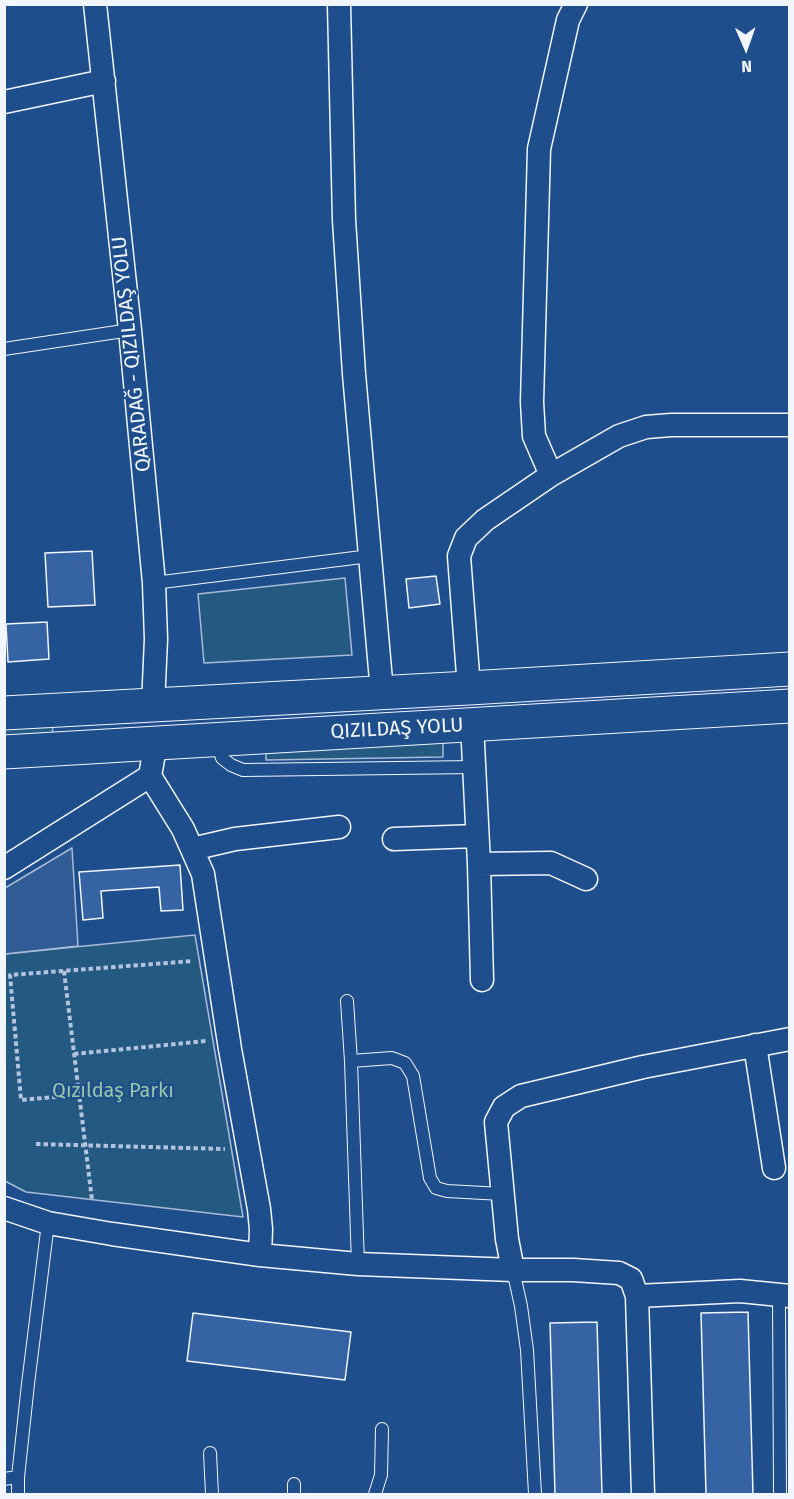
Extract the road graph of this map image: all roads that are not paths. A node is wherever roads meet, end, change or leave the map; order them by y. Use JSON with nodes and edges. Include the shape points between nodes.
{"nodes":[{"id":1,"x":95,"y":4,"type":"edge"},
{"id":2,"x":339,"y":4,"type":"edge"},
{"id":3,"x":576,"y":4,"type":"edge"},
{"id":4,"x":104,"y":81,"type":"junction"},
{"id":5,"x":4,"y":102,"type":"edge"},
{"id":6,"x":130,"y":330,"type":"junction"},
{"id":7,"x":4,"y":349,"type":"edge"},
{"id":8,"x":789,"y":425,"type":"edge"},
{"id":9,"x":551,"y":475,"type":"junction"},
{"id":10,"x":370,"y":556,"type":"junction"},
{"id":11,"x":154,"y":583,"type":"junction"},
{"id":12,"x":789,"y":669,"type":"edge"},
{"id":13,"x":469,"y":688,"type":"junction"},
{"id":14,"x":382,"y":692,"type":"junction"},
{"id":15,"x":153,"y":705,"type":"junction"},
{"id":16,"x":789,"y":706,"type":"edge"},
{"id":17,"x":4,"y":713,"type":"edge"},
{"id":18,"x":472,"y":724,"type":"junction"},
{"id":19,"x":215,"y":739,"type":"junction"},
{"id":20,"x":156,"y":742,"type":"junction"},
{"id":21,"x":4,"y":752,"type":"edge"},
{"id":22,"x":474,"y":767,"type":"junction"},
{"id":23,"x":150,"y":776,"type":"junction"},
{"id":24,"x":339,"y":827,"type":"dead end"},
{"id":25,"x":477,"y":836,"type":"junction"},
{"id":26,"x":394,"y":839,"type":"dead end"},
{"id":27,"x":192,"y":849,"type":"junction"},
{"id":28,"x":479,"y":864,"type":"junction"},
{"id":29,"x":4,"y":868,"type":"edge"},
{"id":30,"x":586,"y":879,"type":"dead end"},
{"id":31,"x":482,"y":980,"type":"dead end"},
{"id":32,"x":347,"y":1001,"type":"dead end"},
{"id":33,"x":789,"y":1039,"type":"edge"},
{"id":34,"x":755,"y":1045,"type":"junction"},
{"id":35,"x":351,"y":1061,"type":"junction"},
{"id":36,"x":774,"y":1168,"type":"dead end"},
{"id":37,"x":502,"y":1194,"type":"junction"},
{"id":38,"x":4,"y":1208,"type":"edge"},
{"id":39,"x":48,"y":1223,"type":"junction"},
{"id":40,"x":260,"y":1255,"type":"junction"},
{"id":41,"x":358,"y":1264,"type":"junction"},
{"id":42,"x":513,"y":1270,"type":"junction"},
{"id":43,"x":637,"y":1296,"type":"junction"},
{"id":44,"x":784,"y":1296,"type":"edge"},
{"id":45,"x":382,"y":1429,"type":"dead end"},
{"id":46,"x":210,"y":1453,"type":"dead end"},
{"id":47,"x":18,"y":1478,"type":"junction"},
{"id":48,"x":4,"y":1479,"type":"edge"},
{"id":49,"x":18,"y":1494,"type":"edge"},
{"id":50,"x":212,"y":1494,"type":"edge"},
{"id":51,"x":375,"y":1494,"type":"edge"},
{"id":52,"x":535,"y":1494,"type":"edge"},
{"id":53,"x":643,"y":1494,"type":"edge"},
{"id":54,"x":780,"y":1494,"type":"edge"}],
"edges":[{"from":1,"to":4,"type":"street"},
{"from":2,"to":10,"type":"street","via":[[344,220]]},
{"from":3,"to":9,"type":"street","via":[[568,20],[539,149],[532,402],[534,436]]},
{"from":4,"to":5,"type":"street"},
{"from":4,"to":6,"type":"street"},
{"from":6,"to":7,"type":"lane"},
{"from":6,"to":11,"type":"street"},
{"from":8,"to":9,"type":"street","via":[[646,427],[619,436]]},
{"from":9,"to":13,"type":"street","via":[[484,520],[466,538],[459,556]]},
{"from":10,"to":11,"type":"lane"},
{"from":10,"to":14,"type":"street"},
{"from":11,"to":15,"type":"street"},
{"from":12,"to":13,"type":"main road"},
{"from":13,"to":14,"type":"main road"},
{"from":14,"to":15,"type":"main road"},
{"from":15,"to":17,"type":"main road"},
{"from":15,"to":20,"type":"main road","via":[[169,712],[173,722],[166,738]]},
{"from":16,"to":18,"type":"main road"},
{"from":18,"to":19,"type":"main road"},
{"from":18,"to":22,"type":"street"},
{"from":19,"to":20,"type":"main road"},
{"from":19,"to":22,"type":"lane","via":[[222,758],[243,770]]},
{"from":20,"to":21,"type":"main road"},
{"from":20,"to":23,"type":"street"},
{"from":22,"to":25,"type":"street"},
{"from":23,"to":27,"type":"street"},
{"from":23,"to":29,"type":"street"},
{"from":24,"to":27,"type":"street","via":[[235,839]]},
{"from":25,"to":26,"type":"street"},
{"from":25,"to":28,"type":"street"},
{"from":27,"to":40,"type":"street","via":[[204,884],[259,1209]]},
{"from":28,"to":30,"type":"street","via":[[551,863]]},
{"from":28,"to":31,"type":"street"},
{"from":32,"to":35,"type":"lane"},
{"from":33,"to":34,"type":"street"},
{"from":34,"to":36,"type":"street"},
{"from":34,"to":37,"type":"street","via":[[521,1096],[504,1107],[496,1122]]},
{"from":35,"to":37,"type":"lane","via":[[392,1058],[405,1063],[413,1076],[430,1178],[436,1188]]},
{"from":35,"to":41,"type":"lane"},
{"from":37,"to":42,"type":"street"},
{"from":38,"to":39,"type":"street"},
{"from":39,"to":40,"type":"street"},
{"from":39,"to":47,"type":"lane"},
{"from":40,"to":41,"type":"street"},
{"from":41,"to":42,"type":"street"},
{"from":42,"to":43,"type":"street","via":[[619,1273],[631,1279]]},
{"from":42,"to":52,"type":"lane","via":[[527,1350]]},
{"from":43,"to":44,"type":"street","via":[[740,1291]]},
{"from":43,"to":53,"type":"street"},
{"from":44,"to":54,"type":"lane"},
{"from":45,"to":51,"type":"lane","via":[[381,1475]]},
{"from":46,"to":50,"type":"lane"},
{"from":47,"to":48,"type":"lane"},
{"from":47,"to":49,"type":"lane"}]}
